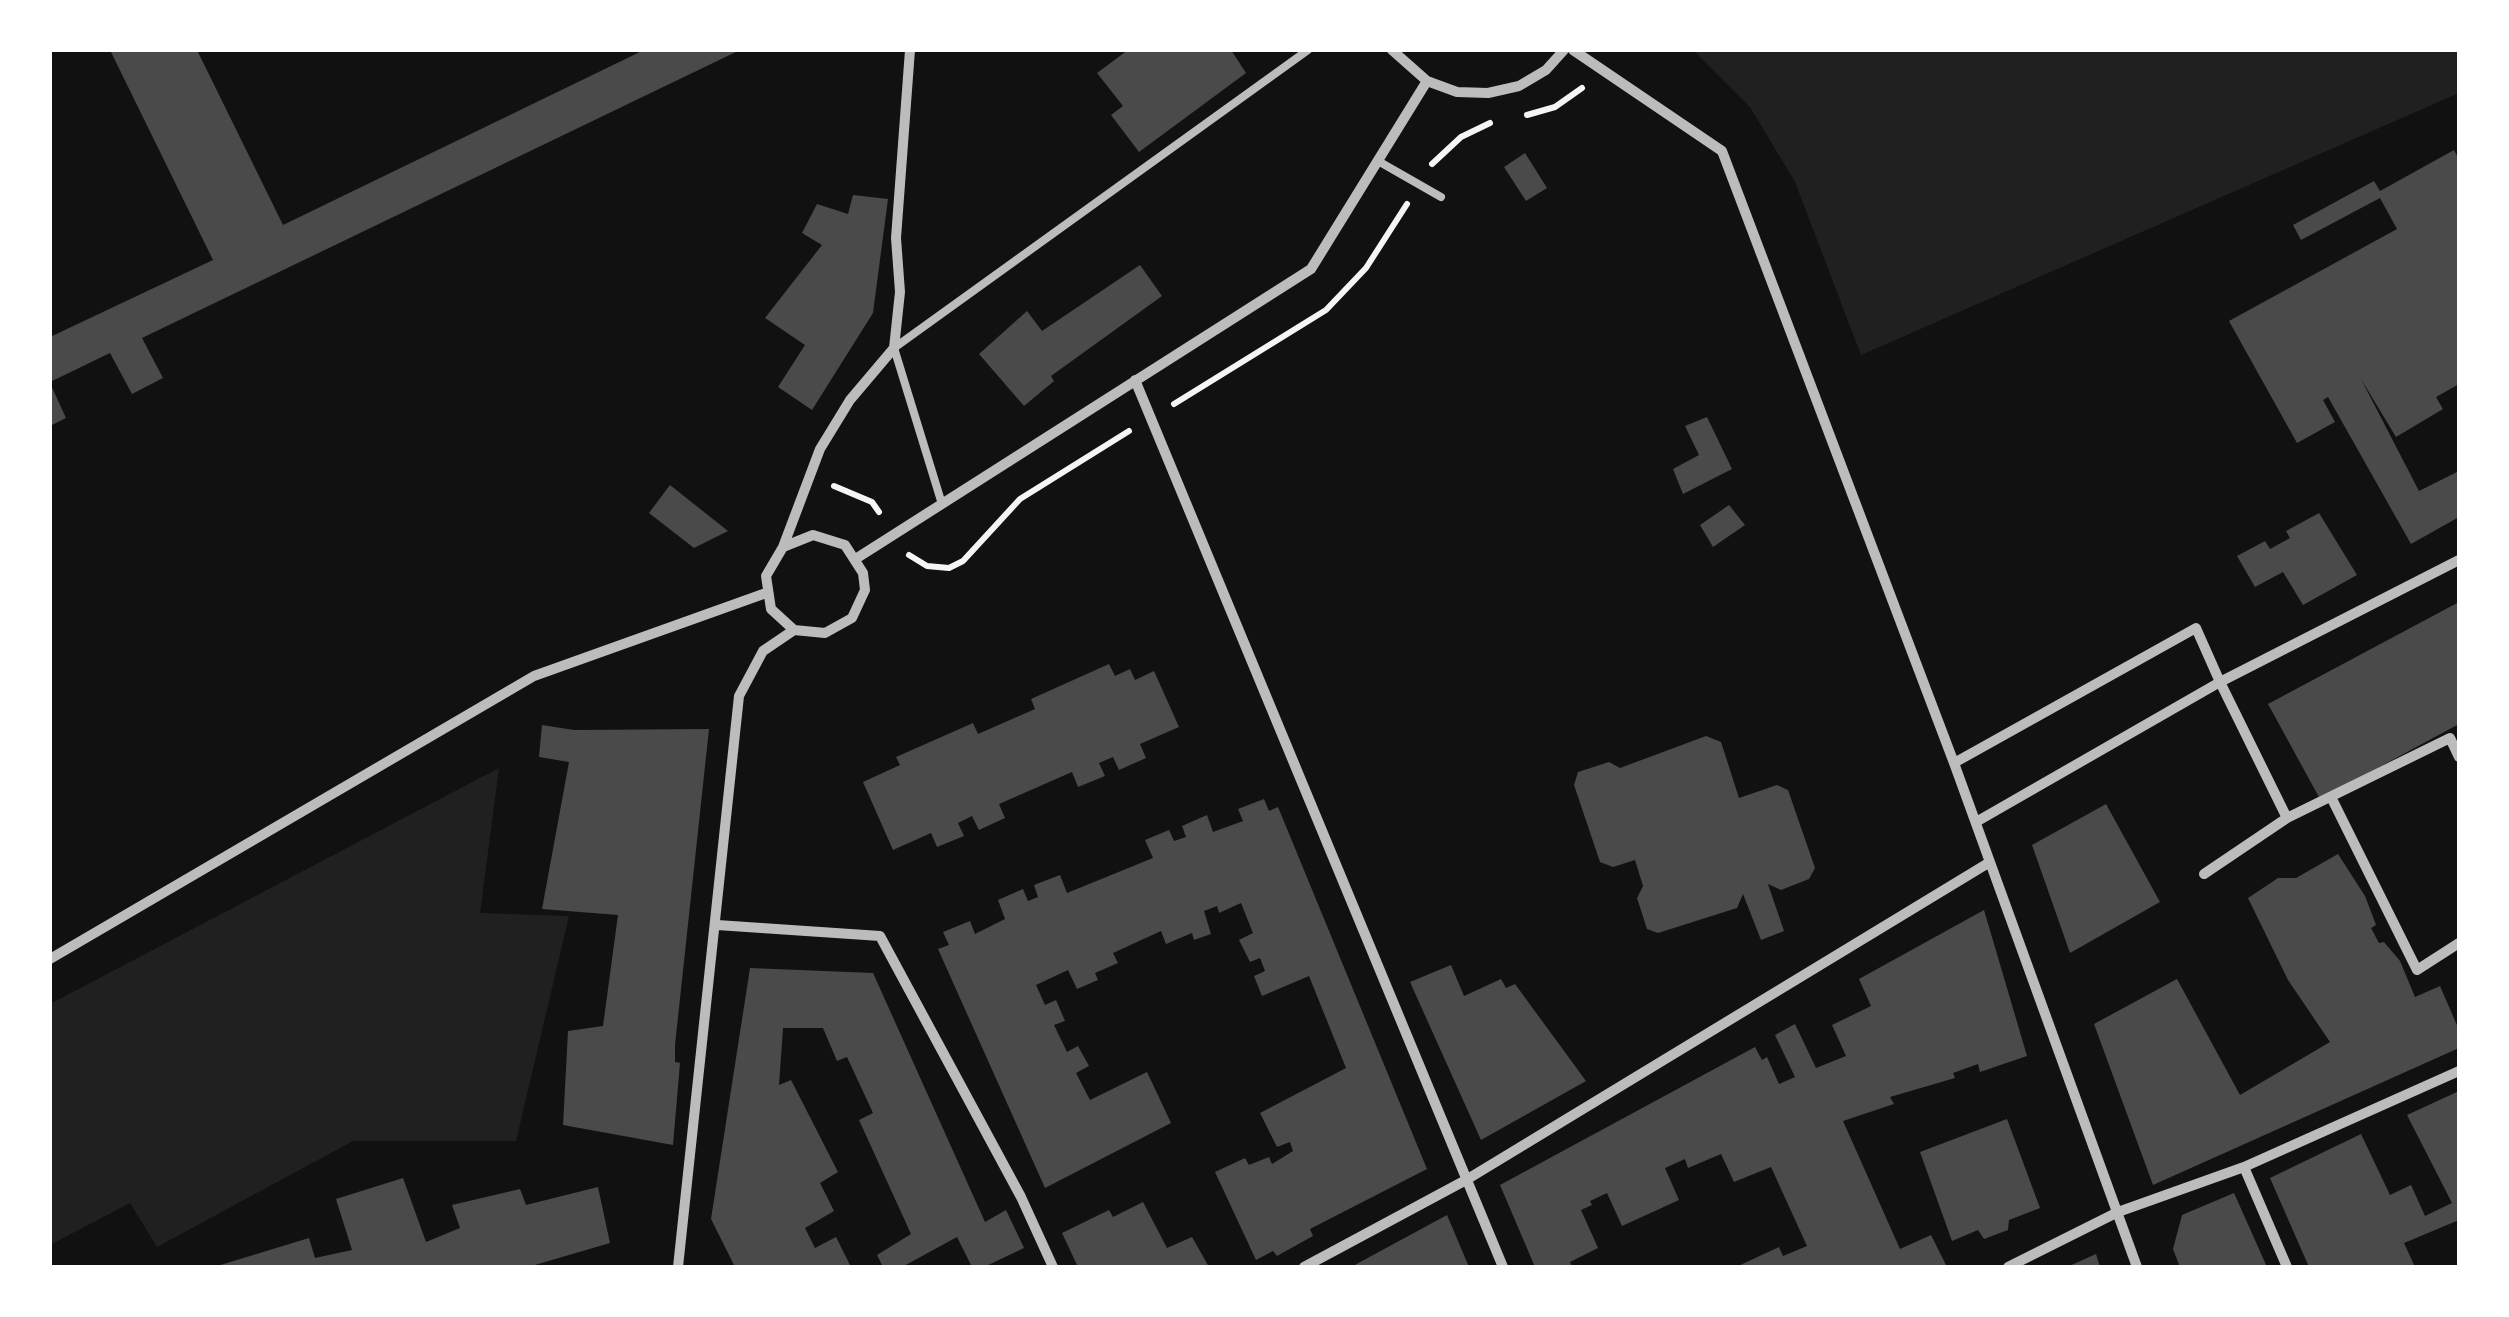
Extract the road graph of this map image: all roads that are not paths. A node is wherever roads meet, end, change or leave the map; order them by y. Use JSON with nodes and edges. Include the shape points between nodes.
{"nodes":[{"id":1,"x":910,"y":50,"type":"edge"},
{"id":2,"x":1308,"y":50,"type":"edge"},
{"id":3,"x":1392,"y":50,"type":"edge"},
{"id":4,"x":1564,"y":50,"type":"edge"},
{"id":5,"x":1572,"y":50,"type":"edge"},
{"id":6,"x":1427,"y":81,"type":"junction"},
{"id":7,"x":1378,"y":161,"type":"junction"},
{"id":8,"x":1441,"y":197,"type":"dead end"},
{"id":9,"x":894,"y":348,"type":"junction"},
{"id":10,"x":1135,"y":380,"type":"junction"},
{"id":11,"x":942,"y":504,"type":"junction"},
{"id":12,"x":782,"y":547,"type":"junction"},
{"id":13,"x":857,"y":558,"type":"junction"},
{"id":14,"x":2459,"y":560,"type":"edge"},
{"id":15,"x":766,"y":593,"type":"junction"},
{"id":16,"x":794,"y":630,"type":"junction"},
{"id":17,"x":2220,"y":682,"type":"junction"},
{"id":18,"x":2459,"y":757,"type":"edge"},
{"id":19,"x":1954,"y":763,"type":"junction"},
{"id":20,"x":2332,"y":797,"type":"junction"},
{"id":21,"x":2287,"y":818,"type":"junction"},
{"id":22,"x":1976,"y":822,"type":"junction"},
{"id":23,"x":1990,"y":862,"type":"junction"},
{"id":24,"x":2204,"y":874,"type":"dead end"},
{"id":25,"x":717,"y":925,"type":"junction"},
{"id":26,"x":2459,"y":943,"type":"edge"},
{"id":27,"x":50,"y":959,"type":"edge"},
{"id":28,"x":2459,"y":1071,"type":"edge"},
{"id":29,"x":2244,"y":1167,"type":"junction"},
{"id":30,"x":1466,"y":1180,"type":"junction"},
{"id":31,"x":2118,"y":1212,"type":"junction"},
{"id":32,"x":678,"y":1267,"type":"edge"},
{"id":33,"x":1052,"y":1267,"type":"edge"},
{"id":34,"x":1304,"y":1267,"type":"edge"},
{"id":35,"x":1502,"y":1267,"type":"edge"},
{"id":36,"x":2008,"y":1267,"type":"edge"},
{"id":37,"x":2138,"y":1267,"type":"edge"},
{"id":38,"x":2287,"y":1267,"type":"edge"}],
"edges":[{"from":1,"to":9,"type":"street"},
{"from":2,"to":9,"type":"lane"},
{"from":3,"to":6,"type":"street"},
{"from":4,"to":6,"type":"street","via":[[1519,86],[1488,94]]},
{"from":5,"to":19,"type":"street","via":[[1722,151]]},
{"from":6,"to":7,"type":"street"},
{"from":7,"to":8,"type":"lane"},
{"from":7,"to":10,"type":"street","via":[[1311,269]]},
{"from":9,"to":11,"type":"lane"},
{"from":9,"to":12,"type":"street","via":[[820,449]]},
{"from":10,"to":11,"type":"street"},
{"from":10,"to":30,"type":"street"},
{"from":11,"to":13,"type":"street"},
{"from":12,"to":13,"type":"street","via":[[813,535],[830,537]]},
{"from":12,"to":15,"type":"street","via":[[772,560]]},
{"from":13,"to":16,"type":"street","via":[[865,590],[852,618],[825,634]]},
{"from":14,"to":17,"type":"street"},
{"from":15,"to":16,"type":"street"},
{"from":15,"to":27,"type":"street","via":[[534,676]]},
{"from":16,"to":25,"type":"street","via":[[763,652],[739,696]]},
{"from":17,"to":19,"type":"street","via":[[2196,628]]},
{"from":17,"to":21,"type":"street"},
{"from":17,"to":22,"type":"street"},
{"from":18,"to":20,"type":"street","via":[[2450,738]]},
{"from":19,"to":22,"type":"street"},
{"from":20,"to":21,"type":"street"},
{"from":20,"to":26,"type":"street","via":[[2417,970]]},
{"from":21,"to":24,"type":"street"},
{"from":22,"to":23,"type":"street"},
{"from":23,"to":30,"type":"street"},
{"from":23,"to":31,"type":"street"},
{"from":25,"to":32,"type":"street"},
{"from":25,"to":33,"type":"street","via":[[880,936]]},
{"from":28,"to":29,"type":"street"},
{"from":29,"to":31,"type":"street"},
{"from":29,"to":38,"type":"street"},
{"from":30,"to":34,"type":"street"},
{"from":30,"to":35,"type":"street"},
{"from":31,"to":36,"type":"street"},
{"from":31,"to":37,"type":"street"}]}
